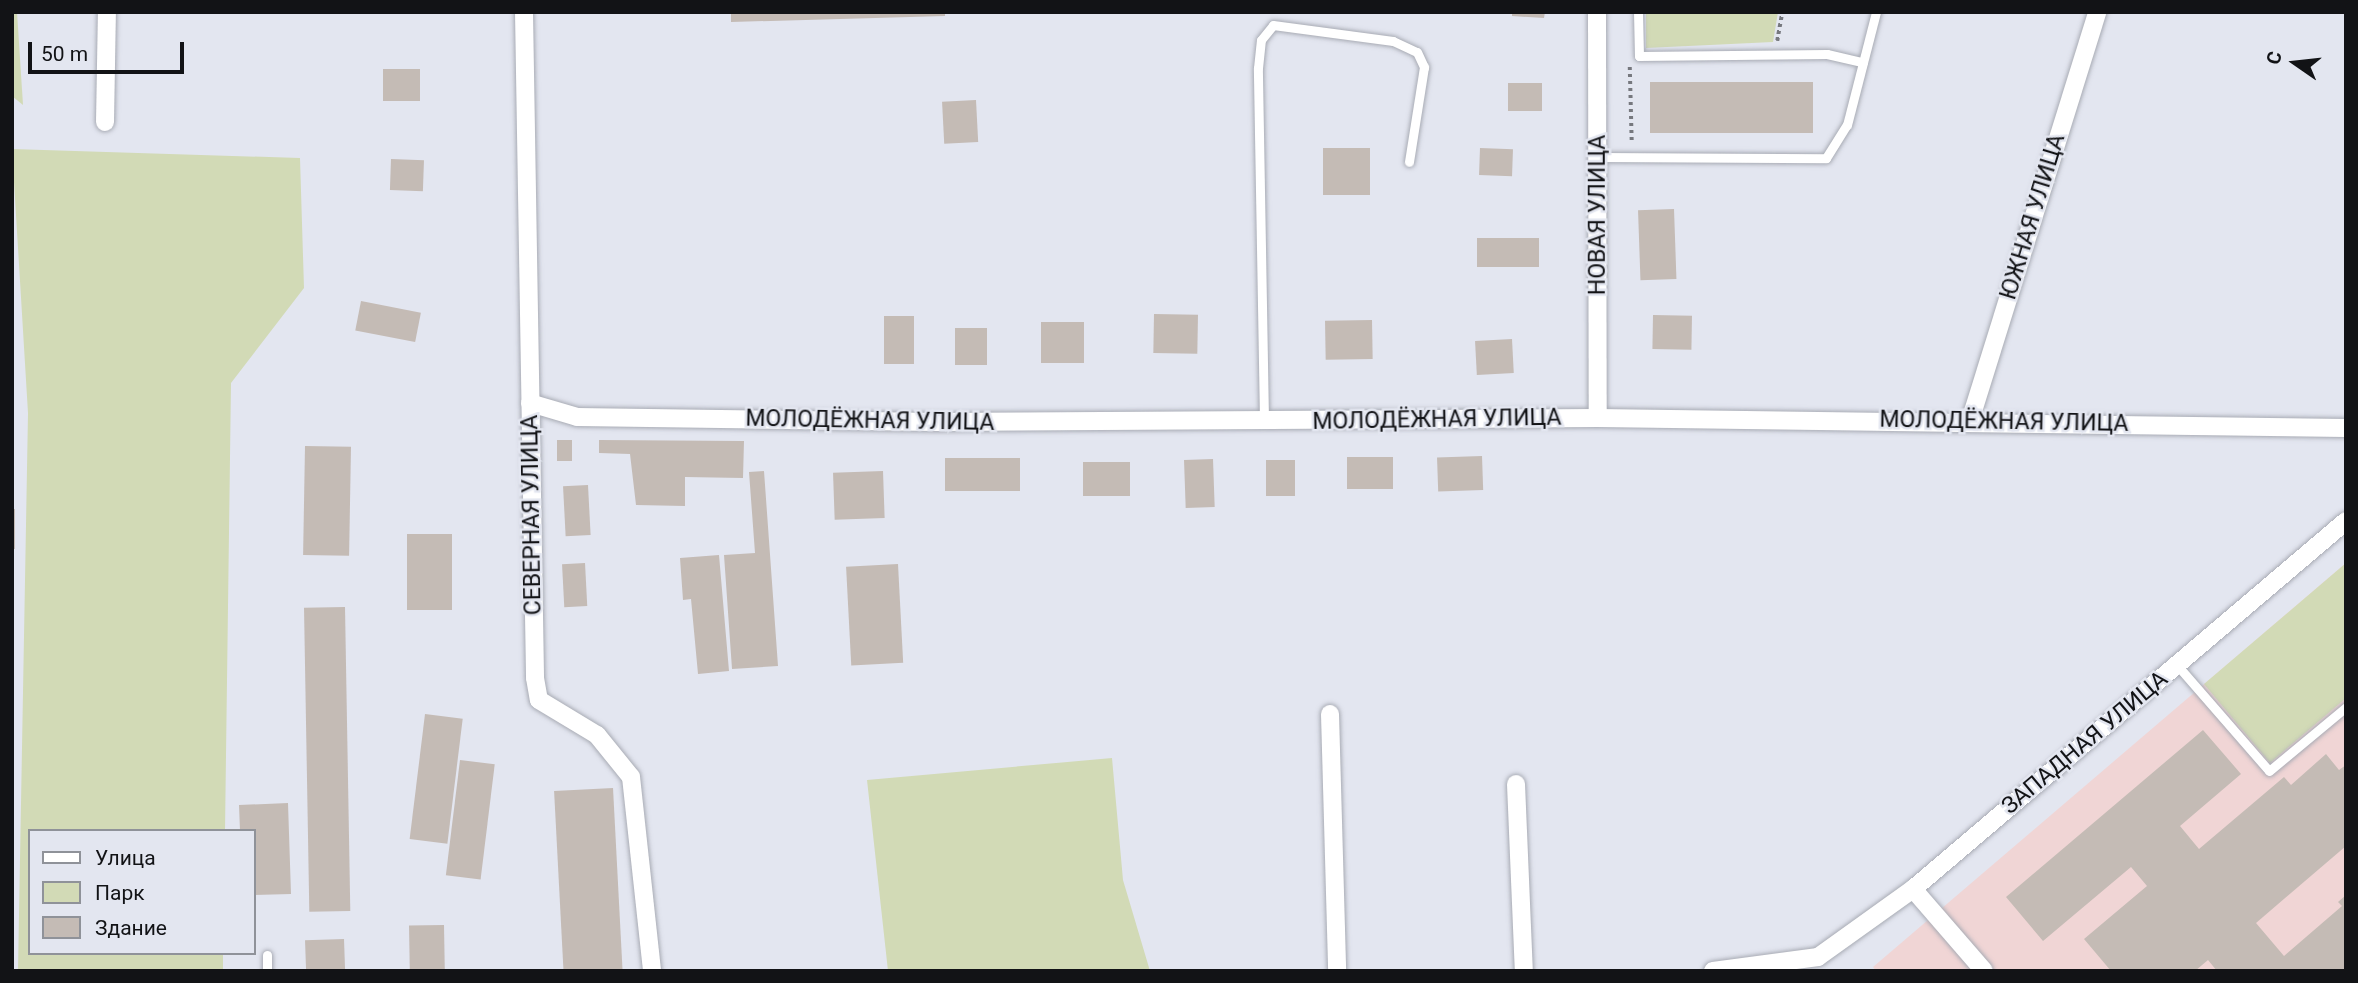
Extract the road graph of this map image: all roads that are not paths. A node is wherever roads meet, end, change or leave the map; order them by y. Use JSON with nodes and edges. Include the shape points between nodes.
{"nodes":[{"id":1,"x":107,"y":12,"type":"edge"},
{"id":2,"x":524,"y":12,"type":"edge"},
{"id":3,"x":1597,"y":12,"type":"edge"},
{"id":4,"x":1638,"y":12,"type":"edge"},
{"id":5,"x":1876,"y":12,"type":"edge"},
{"id":6,"x":2097,"y":12,"type":"edge"},
{"id":7,"x":1863,"y":62,"type":"junction"},
{"id":8,"x":106,"y":122,"type":"dead end"},
{"id":9,"x":1598,"y":157,"type":"junction"},
{"id":10,"x":1409,"y":162,"type":"dead end"},
{"id":11,"x":530,"y":403,"type":"junction"},
{"id":12,"x":1598,"y":418,"type":"junction"},
{"id":13,"x":1970,"y":421,"type":"junction"},
{"id":14,"x":1264,"y":422,"type":"junction"},
{"id":15,"x":2346,"y":428,"type":"edge"},
{"id":16,"x":2346,"y":521,"type":"edge"},
{"id":17,"x":2177,"y":665,"type":"junction"},
{"id":18,"x":2346,"y":707,"type":"edge"},
{"id":19,"x":1330,"y":714,"type":"dead end"},
{"id":20,"x":1516,"y":784,"type":"dead end"},
{"id":21,"x":1913,"y":889,"type":"junction"},
{"id":22,"x":267,"y":955,"type":"dead end"},
{"id":23,"x":1819,"y":964,"type":"edge"},
{"id":24,"x":267,"y":971,"type":"edge"},
{"id":25,"x":653,"y":971,"type":"edge"},
{"id":26,"x":1337,"y":971,"type":"edge"},
{"id":27,"x":1524,"y":971,"type":"edge"},
{"id":28,"x":1713,"y":971,"type":"edge"},
{"id":29,"x":1984,"y":971,"type":"edge"}],
"edges":[{"from":1,"to":8,"type":"street"},
{"from":2,"to":11,"type":"street","name":"СЕВЕРНАЯ УЛИЦА"},
{"from":3,"to":9,"type":"street","name":"НОВАЯ УЛИЦА"},
{"from":4,"to":7,"type":"lane","via":[[1639,56],[1827,54]]},
{"from":5,"to":7,"type":"lane"},
{"from":6,"to":13,"type":"street","name":"ЮЖНАЯ УЛИЦА"},
{"from":7,"to":9,"type":"lane","via":[[1847,125],[1826,158]]},
{"from":9,"to":12,"type":"street","name":"НОВАЯ УЛИЦА"},
{"from":10,"to":14,"type":"lane","via":[[1424,67],[1417,52],[1393,41],[1273,25],[1261,40],[1258,68]]},
{"from":11,"to":14,"type":"street","name":"МОЛОДЁЖНАЯ УЛИЦА","via":[[577,417]]},
{"from":11,"to":25,"type":"street","name":"СЕВЕРНАЯ УЛИЦА","via":[[539,700],[597,735],[631,777]]},
{"from":12,"to":13,"type":"street","name":"МОЛОДЁЖНАЯ УЛИЦА"},
{"from":12,"to":14,"type":"street","name":"МОЛОДЁЖНАЯ УЛИЦА"},
{"from":13,"to":15,"type":"street","name":"МОЛОДЁЖНАЯ УЛИЦА"},
{"from":16,"to":17,"type":"street","name":"ЗАПАДНАЯ УЛИЦА"},
{"from":17,"to":18,"type":"lane","via":[[2269,771]]},
{"from":17,"to":21,"type":"street","name":"ЗАПАДНАЯ УЛИЦА"},
{"from":19,"to":26,"type":"street"},
{"from":20,"to":27,"type":"street"},
{"from":21,"to":23,"type":"street","name":"ЗАПАДНАЯ УЛИЦА"},
{"from":21,"to":29,"type":"street"},
{"from":22,"to":24,"type":"lane"},
{"from":23,"to":28,"type":"street"}]}
